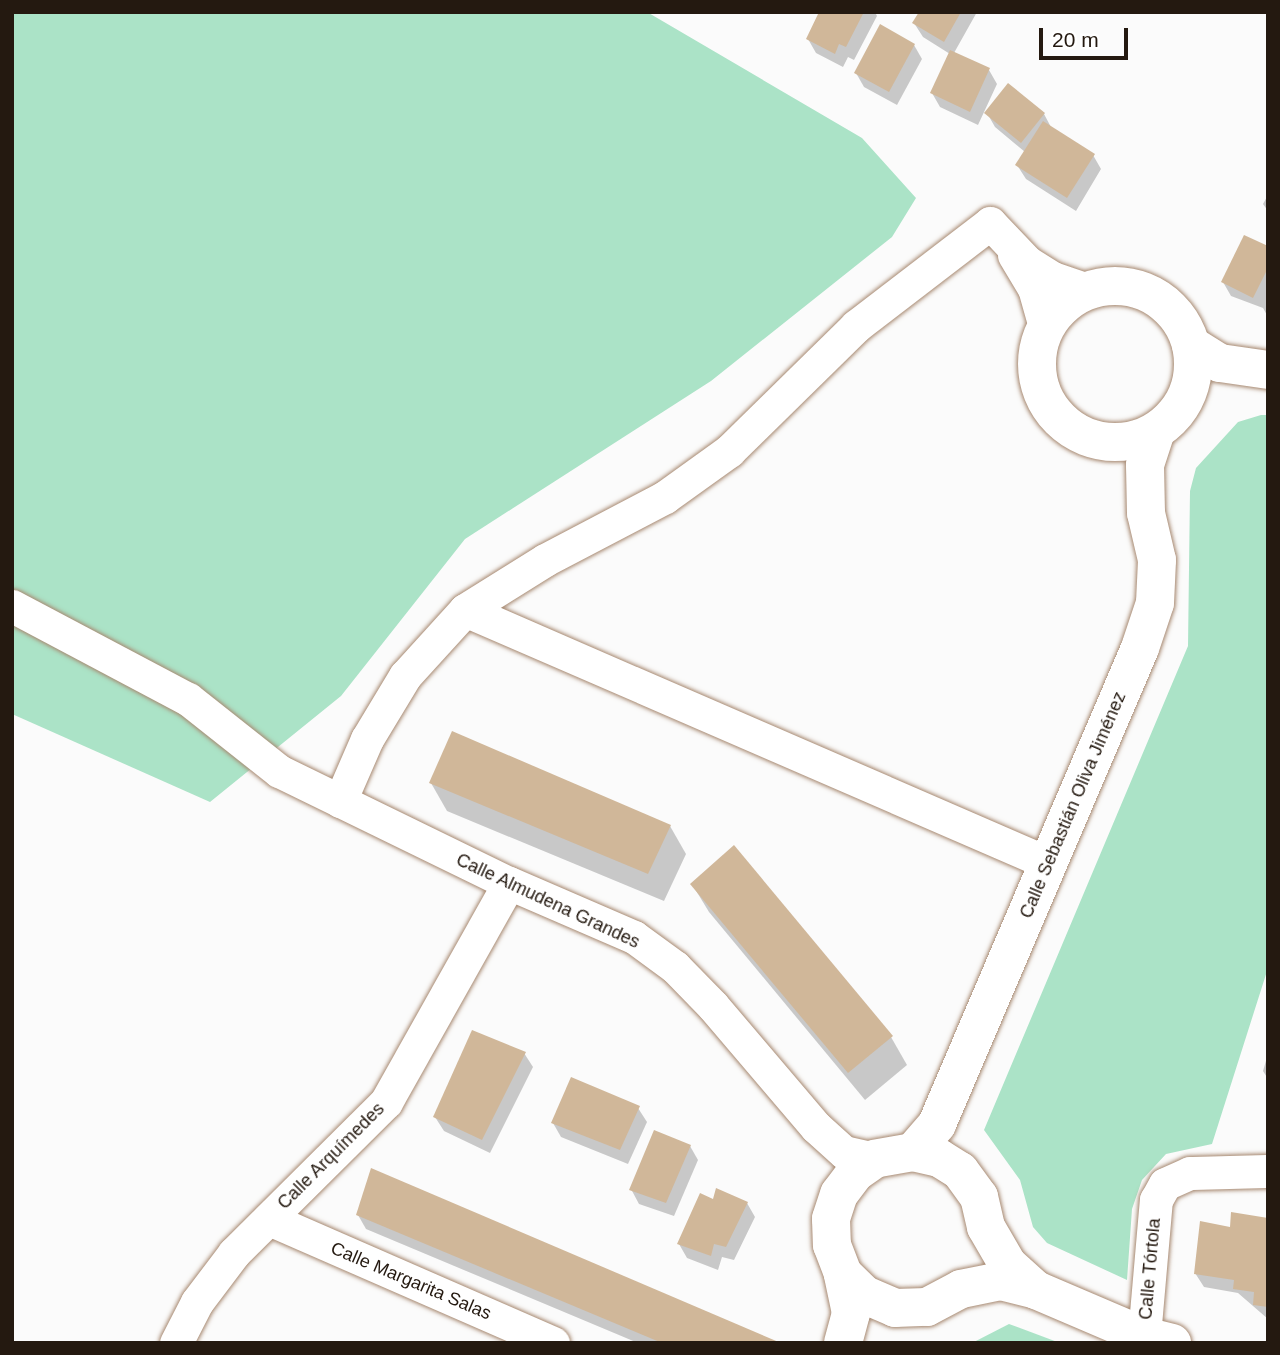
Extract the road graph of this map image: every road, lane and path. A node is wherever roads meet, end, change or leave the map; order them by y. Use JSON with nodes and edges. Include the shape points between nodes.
{"nodes":[{"id":1,"x":990,"y":223,"type":"junction"},
{"id":2,"x":1088,"y":290,"type":"junction"},
{"id":3,"x":1045,"y":327,"type":"junction"},
{"id":4,"x":1191,"y":345,"type":"junction"},
{"id":5,"x":1260,"y":370,"type":"edge"},
{"id":6,"x":1187,"y":396,"type":"junction"},
{"id":7,"x":1156,"y":432,"type":"junction"},
{"id":8,"x":1097,"y":442,"type":"junction"},
{"id":9,"x":1146,"y":513,"type":"junction"},
{"id":10,"x":12,"y":606,"type":"edge"},
{"id":11,"x":465,"y":610,"type":"junction"},
{"id":12,"x":340,"y":801,"type":"junction"},
{"id":13,"x":1048,"y":863,"type":"junction"},
{"id":14,"x":509,"y":883,"type":"junction"},
{"id":15,"x":951,"y":1089,"type":"junction"},
{"id":16,"x":816,"y":1127,"type":"junction"},
{"id":17,"x":913,"y":1152,"type":"junction"},
{"id":18,"x":875,"y":1159,"type":"junction"},
{"id":19,"x":960,"y":1171,"type":"junction"},
{"id":20,"x":1268,"y":1171,"type":"edge"},
{"id":21,"x":839,"y":1194,"type":"junction"},
{"id":22,"x":269,"y":1219,"type":"junction"},
{"id":23,"x":986,"y":1227,"type":"junction"},
{"id":24,"x":844,"y":1274,"type":"junction"},
{"id":25,"x":961,"y":1289,"type":"junction"},
{"id":26,"x":1036,"y":1290,"type":"junction"},
{"id":27,"x":895,"y":1308,"type":"junction"},
{"id":28,"x":1158,"y":1340,"type":"edge"},
{"id":29,"x":176,"y":1343,"type":"edge"},
{"id":30,"x":553,"y":1343,"type":"edge"},
{"id":31,"x":843,"y":1343,"type":"edge"},
{"id":32,"x":853,"y":1343,"type":"edge"}],
"edges":[{"from":1,"to":2,"type":"street","via":[[1027,262],[1053,278]]},
{"from":1,"to":3,"type":"street","via":[[1034,288]]},
{"from":1,"to":11,"type":"street","via":[[856,326],[729,451],[665,496],[545,559]]},
{"from":2,"to":3,"type":"street","via":[[1063,304]]},
{"from":2,"to":4,"type":"street","via":[[1131,287],[1154,296],[1176,315]]},
{"from":3,"to":8,"type":"street","via":[[1036,354],[1040,391],[1052,413],[1072,431]]},
{"from":4,"to":5,"type":"street","via":[[1220,363]]},
{"from":4,"to":6,"type":"street","via":[[1193,375]]},
{"from":5,"to":6,"type":"street"},
{"from":6,"to":7,"type":"street","via":[[1173,418]]},
{"from":7,"to":8,"type":"street","via":[[1134,442]]},
{"from":7,"to":9,"type":"street","name":"Calle Sebastián Oliva Jiménez","via":[[1145,466]]},
{"from":8,"to":9,"type":"street","name":"Calle Sebastián Oliva Jiménez","via":[[1125,470]]},
{"from":9,"to":13,"type":"street","name":"Calle Sebastián Oliva Jiménez","via":[[1157,560],[1155,603]]},
{"from":10,"to":12,"type":"street","name":"Calle Almudena Grandes","via":[[188,699],[279,771]]},
{"from":11,"to":12,"type":"street","via":[[405,676],[367,739]]},
{"from":11,"to":13,"type":"street"},
{"from":12,"to":14,"type":"street","name":"Calle Almudena Grandes"},
{"from":13,"to":15,"type":"street","name":"Calle Sebastián Oliva Jiménez"},
{"from":14,"to":16,"type":"street","name":"Calle Almudena Grandes","via":[[634,937],[675,967]]},
{"from":14,"to":22,"type":"street","name":"Calle Arquímedes","via":[[386,1102]]},
{"from":15,"to":17,"type":"street","name":"Calle Sebastián Oliva Jiménez","via":[[937,1124]]},
{"from":15,"to":19,"type":"street","name":"Calle Sebastián Oliva Jiménez","via":[[949,1129]]},
{"from":16,"to":18,"type":"street","name":"Calle Almudena Grandes","via":[[844,1152]]},
{"from":16,"to":21,"type":"street","name":"Calle Almudena Grandes","via":[[835,1163]]},
{"from":17,"to":18,"type":"street"},
{"from":17,"to":19,"type":"street","via":[[939,1158]]},
{"from":18,"to":21,"type":"street","via":[[855,1173]]},
{"from":19,"to":23,"type":"street","via":[[979,1197]]},
{"from":20,"to":28,"type":"street","name":"Calle Tórtola","via":[[1190,1173],[1165,1184],[1156,1200]]},
{"from":21,"to":24,"type":"street","via":[[831,1219],[832,1245]]},
{"from":22,"to":29,"type":"street","name":"Calle Arquímedes","via":[[233,1253],[197,1302]]},
{"from":22,"to":30,"type":"street","name":"Calle Margarita Salas"},
{"from":23,"to":25,"type":"street","via":[[979,1265]]},
{"from":23,"to":26,"type":"street","via":[[1008,1265]]},
{"from":24,"to":27,"type":"street","via":[[865,1295]]},
{"from":24,"to":31,"type":"street","via":[[851,1313]]},
{"from":25,"to":26,"type":"street","via":[[1001,1282]]},
{"from":25,"to":27,"type":"street","via":[[927,1307]]},
{"from":26,"to":28,"type":"street"},
{"from":27,"to":32,"type":"street"}]}
